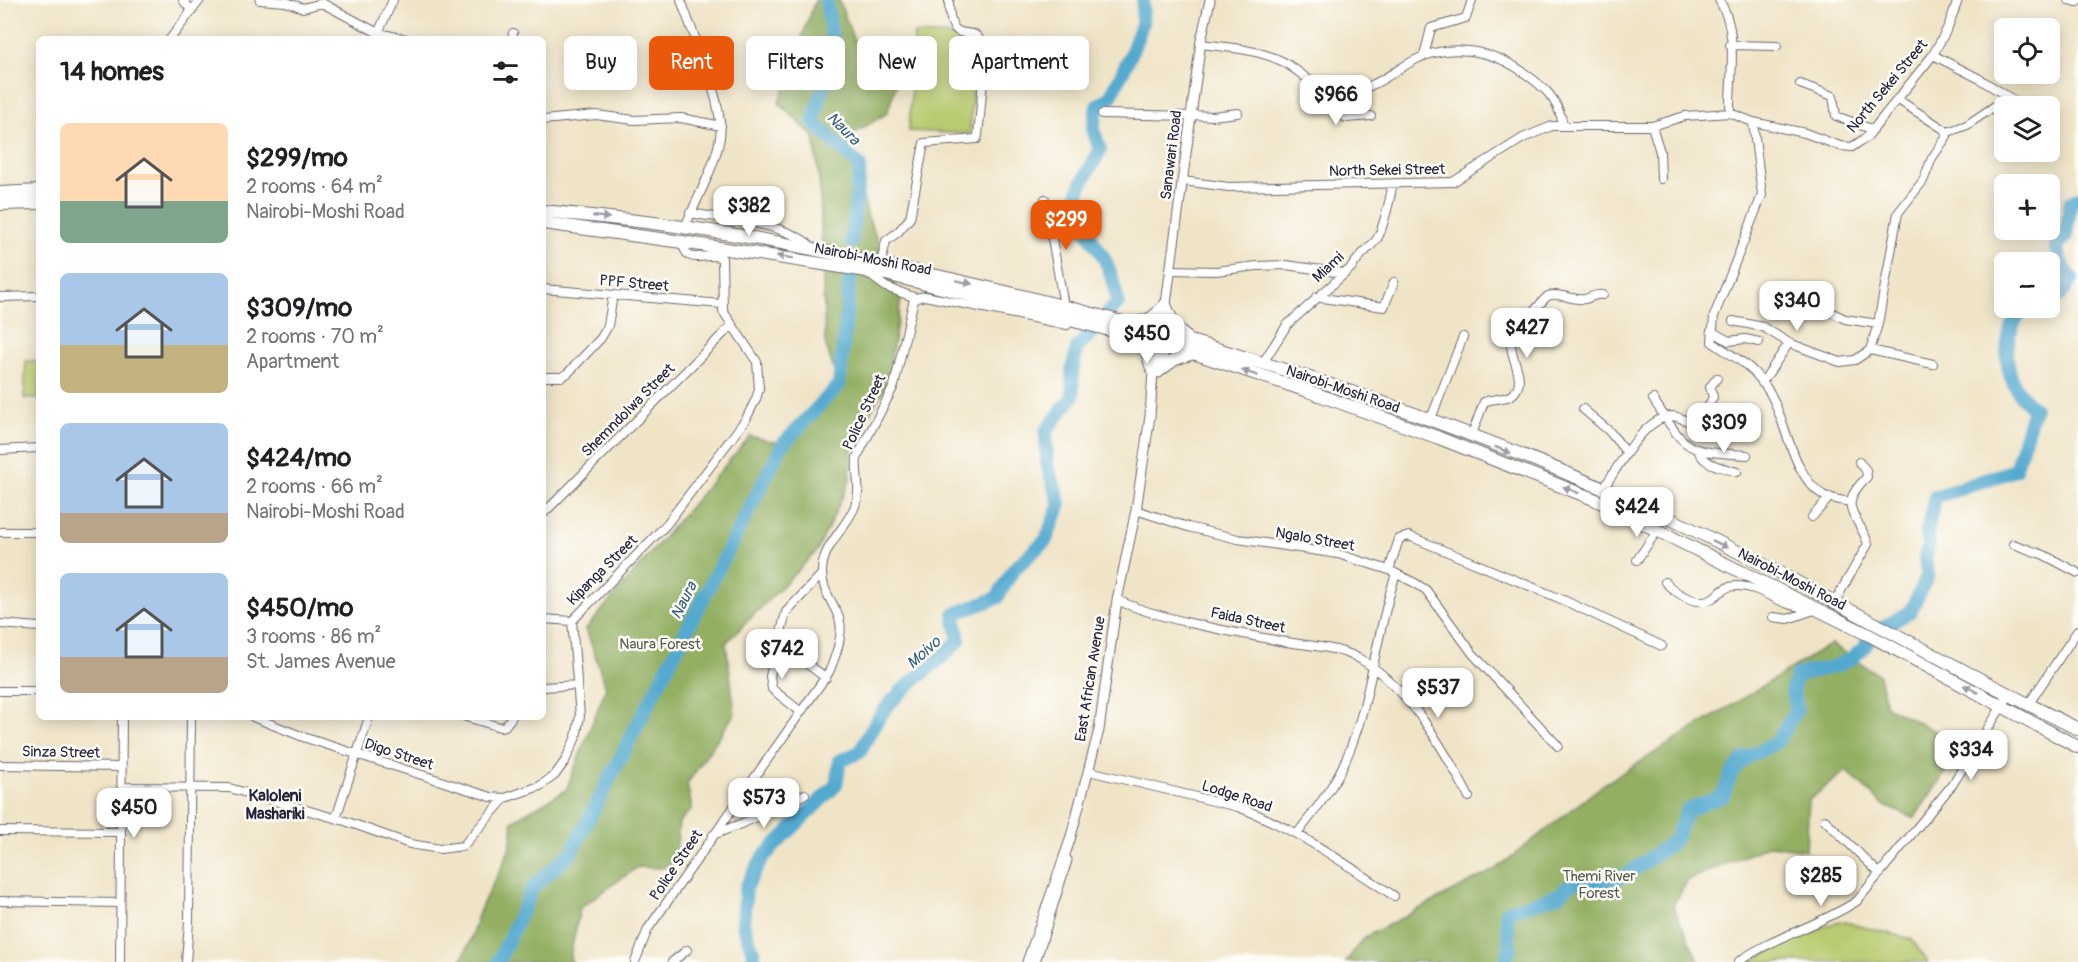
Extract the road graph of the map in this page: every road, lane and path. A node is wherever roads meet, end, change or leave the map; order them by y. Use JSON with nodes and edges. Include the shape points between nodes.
{"nodes":[{"id":1,"x":183,"y":0,"type":"edge"},
{"id":2,"x":200,"y":0,"type":"edge"},
{"id":3,"x":260,"y":0,"type":"edge"},
{"id":4,"x":393,"y":0,"type":"edge"},
{"id":5,"x":681,"y":0,"type":"edge"},
{"id":6,"x":949,"y":0,"type":"edge"},
{"id":7,"x":1210,"y":0,"type":"edge"},
{"id":8,"x":1472,"y":0,"type":"edge"},
{"id":9,"x":1719,"y":0,"type":"edge"},
{"id":10,"x":1958,"y":0,"type":"edge"},
{"id":11,"x":2069,"y":0,"type":"edge"},
{"id":12,"x":287,"y":1,"type":"edge"},
{"id":13,"x":2078,"y":2,"type":"edge"},
{"id":14,"x":191,"y":10,"type":"junction"},
{"id":15,"x":378,"y":33,"type":"junction"},
{"id":16,"x":172,"y":36,"type":"edge"},
{"id":17,"x":392,"y":36,"type":"edge"},
{"id":18,"x":1200,"y":44,"type":"junction"},
{"id":19,"x":1730,"y":45,"type":"junction"},
{"id":20,"x":1777,"y":46,"type":"dead end"},
{"id":21,"x":1933,"y":55,"type":"junction"},
{"id":22,"x":1424,"y":56,"type":"junction"},
{"id":23,"x":1800,"y":84,"type":"dead end"},
{"id":24,"x":1344,"y":91,"type":"junction"},
{"id":25,"x":2006,"y":96,"type":"edge"},
{"id":26,"x":1897,"y":99,"type":"junction"},
{"id":27,"x":1994,"y":106,"type":"edge"},
{"id":28,"x":1238,"y":113,"type":"dead end"},
{"id":29,"x":1730,"y":113,"type":"junction"},
{"id":30,"x":1102,"y":114,"type":"dead end"},
{"id":31,"x":1191,"y":116,"type":"junction"},
{"id":32,"x":1371,"y":116,"type":"dead end"},
{"id":33,"x":546,"y":120,"type":"edge"},
{"id":34,"x":1753,"y":122,"type":"junction"},
{"id":35,"x":1563,"y":124,"type":"junction"},
{"id":36,"x":721,"y":126,"type":"junction"},
{"id":37,"x":1652,"y":126,"type":"junction"},
{"id":38,"x":1871,"y":129,"type":"junction"},
{"id":39,"x":1948,"y":132,"type":"junction"},
{"id":40,"x":1661,"y":179,"type":"dead end"},
{"id":41,"x":1183,"y":181,"type":"junction"},
{"id":42,"x":1392,"y":184,"type":"junction"},
{"id":43,"x":36,"y":191,"type":"edge"},
{"id":44,"x":0,"y":193,"type":"edge"},
{"id":45,"x":1044,"y":199,"type":"dead end"},
{"id":46,"x":36,"y":203,"type":"edge"},
{"id":47,"x":0,"y":204,"type":"edge"},
{"id":48,"x":546,"y":211,"type":"edge"},
{"id":49,"x":690,"y":213,"type":"junction"},
{"id":50,"x":546,"y":223,"type":"edge"},
{"id":51,"x":685,"y":227,"type":"junction"},
{"id":52,"x":682,"y":242,"type":"junction"},
{"id":53,"x":814,"y":250,"type":"junction"},
{"id":54,"x":881,"y":263,"type":"junction"},
{"id":55,"x":863,"y":270,"type":"junction"},
{"id":56,"x":1170,"y":270,"type":"junction"},
{"id":57,"x":1343,"y":273,"type":"junction"},
{"id":58,"x":1394,"y":282,"type":"dead end"},
{"id":59,"x":546,"y":290,"type":"edge"},
{"id":60,"x":613,"y":295,"type":"junction"},
{"id":61,"x":1603,"y":295,"type":"dead end"},
{"id":62,"x":36,"y":296,"type":"edge"},
{"id":63,"x":0,"y":297,"type":"edge"},
{"id":64,"x":1316,"y":297,"type":"junction"},
{"id":65,"x":916,"y":298,"type":"junction"},
{"id":66,"x":1812,"y":303,"type":"dead end"},
{"id":67,"x":722,"y":304,"type":"junction"},
{"id":68,"x":1064,"y":306,"type":"junction"},
{"id":69,"x":1165,"y":310,"type":"junction"},
{"id":70,"x":1122,"y":321,"type":"junction"},
{"id":71,"x":1733,"y":321,"type":"dead end"},
{"id":72,"x":1085,"y":323,"type":"junction"},
{"id":73,"x":1878,"y":324,"type":"junction"},
{"id":74,"x":732,"y":325,"type":"junction"},
{"id":75,"x":1711,"y":331,"type":"junction"},
{"id":76,"x":1135,"y":337,"type":"junction"},
{"id":77,"x":1463,"y":337,"type":"dead end"},
{"id":78,"x":1162,"y":338,"type":"junction"},
{"id":79,"x":1759,"y":342,"type":"dead end"},
{"id":80,"x":1789,"y":343,"type":"junction"},
{"id":81,"x":1192,"y":346,"type":"junction"},
{"id":82,"x":1870,"y":350,"type":"junction"},
{"id":83,"x":1264,"y":361,"type":"junction"},
{"id":84,"x":1933,"y":364,"type":"dead end"},
{"id":85,"x":1156,"y":369,"type":"junction"},
{"id":86,"x":546,"y":377,"type":"edge"},
{"id":87,"x":1716,"y":378,"type":"dead end"},
{"id":88,"x":1762,"y":382,"type":"junction"},
{"id":89,"x":1653,"y":399,"type":"dead end"},
{"id":90,"x":1583,"y":409,"type":"dead end"},
{"id":91,"x":1665,"y":418,"type":"junction"},
{"id":92,"x":1430,"y":421,"type":"junction"},
{"id":93,"x":1471,"y":437,"type":"junction"},
{"id":94,"x":36,"y":448,"type":"edge"},
{"id":95,"x":0,"y":450,"type":"edge"},
{"id":96,"x":1698,"y":450,"type":"junction"},
{"id":97,"x":1627,"y":453,"type":"junction"},
{"id":98,"x":1747,"y":455,"type":"dead end"},
{"id":99,"x":1858,"y":462,"type":"dead end"},
{"id":100,"x":1737,"y":472,"type":"dead end"},
{"id":101,"x":1603,"y":489,"type":"junction"},
{"id":102,"x":1830,"y":497,"type":"junction"},
{"id":103,"x":1850,"y":502,"type":"junction"},
{"id":104,"x":1136,"y":510,"type":"junction"},
{"id":105,"x":546,"y":511,"type":"edge"},
{"id":106,"x":1812,"y":517,"type":"dead end"},
{"id":107,"x":36,"y":531,"type":"edge"},
{"id":108,"x":1658,"y":531,"type":"junction"},
{"id":109,"x":0,"y":532,"type":"edge"},
{"id":110,"x":2013,"y":544,"type":"dead end"},
{"id":111,"x":1637,"y":560,"type":"dead end"},
{"id":112,"x":1393,"y":572,"type":"junction"},
{"id":113,"x":2078,"y":573,"type":"edge"},
{"id":114,"x":822,"y":574,"type":"junction"},
{"id":115,"x":1665,"y":582,"type":"dead end"},
{"id":116,"x":1117,"y":600,"type":"junction"},
{"id":117,"x":1836,"y":601,"type":"junction"},
{"id":118,"x":1815,"y":608,"type":"junction"},
{"id":119,"x":1773,"y":617,"type":"dead end"},
{"id":120,"x":546,"y":619,"type":"edge"},
{"id":121,"x":572,"y":621,"type":"junction"},
{"id":122,"x":0,"y":624,"type":"edge"},
{"id":123,"x":36,"y":627,"type":"edge"},
{"id":124,"x":1873,"y":630,"type":"junction"},
{"id":125,"x":2078,"y":630,"type":"edge"},
{"id":126,"x":1893,"y":641,"type":"junction"},
{"id":127,"x":778,"y":642,"type":"junction"},
{"id":128,"x":1662,"y":646,"type":"dead end"},
{"id":129,"x":1372,"y":668,"type":"junction"},
{"id":130,"x":826,"y":678,"type":"junction"},
{"id":131,"x":578,"y":685,"type":"junction"},
{"id":132,"x":546,"y":687,"type":"edge"},
{"id":133,"x":0,"y":691,"type":"edge"},
{"id":134,"x":36,"y":692,"type":"edge"},
{"id":135,"x":2009,"y":695,"type":"junction"},
{"id":136,"x":2028,"y":705,"type":"junction"},
{"id":137,"x":2002,"y":706,"type":"junction"},
{"id":138,"x":801,"y":712,"type":"junction"},
{"id":139,"x":122,"y":720,"type":"edge"},
{"id":140,"x":191,"y":720,"type":"edge"},
{"id":141,"x":261,"y":720,"type":"edge"},
{"id":142,"x":368,"y":720,"type":"edge"},
{"id":143,"x":476,"y":720,"type":"edge"},
{"id":144,"x":510,"y":720,"type":"edge"},
{"id":145,"x":2078,"y":729,"type":"edge"},
{"id":146,"x":1558,"y":746,"type":"dead end"},
{"id":147,"x":2078,"y":747,"type":"edge"},
{"id":148,"x":357,"y":754,"type":"junction"},
{"id":149,"x":0,"y":765,"type":"edge"},
{"id":150,"x":122,"y":767,"type":"junction"},
{"id":151,"x":1089,"y":771,"type":"junction"},
{"id":152,"x":191,"y":786,"type":"junction"},
{"id":153,"x":122,"y":787,"type":"junction"},
{"id":154,"x":805,"y":794,"type":"dead end"},
{"id":155,"x":1468,"y":797,"type":"dead end"},
{"id":156,"x":505,"y":798,"type":"junction"},
{"id":157,"x":336,"y":818,"type":"junction"},
{"id":158,"x":1825,"y":820,"type":"dead end"},
{"id":159,"x":0,"y":831,"type":"edge"},
{"id":160,"x":121,"y":832,"type":"junction"},
{"id":161,"x":1297,"y":834,"type":"junction"},
{"id":162,"x":712,"y":836,"type":"junction"},
{"id":163,"x":1070,"y":840,"type":"junction"},
{"id":164,"x":1880,"y":874,"type":"junction"},
{"id":165,"x":1394,"y":896,"type":"dead end"},
{"id":166,"x":0,"y":901,"type":"edge"},
{"id":167,"x":119,"y":903,"type":"junction"},
{"id":168,"x":687,"y":950,"type":"dead end"},
{"id":169,"x":120,"y":962,"type":"edge"},
{"id":170,"x":186,"y":962,"type":"edge"},
{"id":171,"x":635,"y":962,"type":"edge"},
{"id":172,"x":672,"y":962,"type":"edge"},
{"id":173,"x":1027,"y":962,"type":"edge"},
{"id":174,"x":1035,"y":962,"type":"edge"},
{"id":175,"x":1738,"y":962,"type":"edge"}],
"edges":[{"from":1,"to":14,"type":"street"},
{"from":2,"to":14,"type":"street"},
{"from":3,"to":12,"type":"street"},
{"from":4,"to":15,"type":"street"},
{"from":5,"to":36,"type":"street"},
{"from":6,"to":54,"type":"street","via":[[952,27],[976,36],[981,42],[978,135],[976,139],[924,143],[910,218],[886,241]]},
{"from":7,"to":18,"type":"street","name":"Sanawari Road"},
{"from":8,"to":22,"type":"street","via":[[1466,18],[1431,28]]},
{"from":9,"to":19,"type":"street","via":[[1727,16]]},
{"from":10,"to":21,"type":"street","name":"North Sekei Street"},
{"from":11,"to":13,"type":"street"},
{"from":12,"to":15,"type":"street","via":[[303,8],[326,4]]},
{"from":14,"to":16,"type":"street"},
{"from":15,"to":17,"type":"street"},
{"from":18,"to":24,"type":"street","via":[[1279,59],[1312,84]]},
{"from":18,"to":31,"type":"street","name":"Sanawari Road"},
{"from":19,"to":20,"type":"street"},
{"from":19,"to":29,"type":"street"},
{"from":21,"to":25,"type":"street"},
{"from":21,"to":26,"type":"street","name":"North Sekei Street"},
{"from":22,"to":24,"type":"street","via":[[1369,88]]},
{"from":22,"to":35,"type":"street","via":[[1475,50],[1495,56],[1551,92]]},
{"from":23,"to":38,"type":"street","via":[[1835,98],[1836,116]]},
{"from":24,"to":32,"type":"street","via":[[1343,116]]},
{"from":26,"to":38,"type":"street","name":"North Sekei Street"},
{"from":26,"to":39,"type":"street"},
{"from":27,"to":39,"type":"street"},
{"from":28,"to":31,"type":"street"},
{"from":29,"to":34,"type":"street","name":"North Sekei Street"},
{"from":29,"to":37,"type":"street","name":"North Sekei Street","via":[[1685,116]]},
{"from":30,"to":31,"type":"street"},
{"from":31,"to":41,"type":"street","name":"Sanawari Road"},
{"from":33,"to":36,"type":"street","via":[[596,115],[634,120],[681,118]]},
{"from":34,"to":38,"type":"street","name":"North Sekei Street","via":[[1805,133],[1848,148],[1862,141]]},
{"from":34,"to":75,"type":"street","via":[[1762,195],[1728,275]]},
{"from":35,"to":37,"type":"street","name":"North Sekei Street"},
{"from":35,"to":42,"type":"street","name":"North Sekei Street","via":[[1523,138],[1453,182]]},
{"from":36,"to":49,"type":"street","via":[[717,149]]},
{"from":37,"to":40,"type":"street","via":[[1660,152]]},
{"from":39,"to":73,"type":"street","via":[[1932,158],[1928,174],[1898,213]]},
{"from":41,"to":42,"type":"street","name":"North Sekei Street","via":[[1229,187]]},
{"from":41,"to":56,"type":"street","name":"Sanawari Road"},
{"from":42,"to":57,"type":"street","name":"Miami","via":[[1377,238]]},
{"from":43,"to":44,"type":"highway"},
{"from":45,"to":68,"type":"street"},
{"from":46,"to":47,"type":"highway"},
{"from":48,"to":51,"type":"highway","name":"Nairobi-Moshi Road","one_way":true},
{"from":49,"to":51,"type":"street"},
{"from":49,"to":53,"type":"street","via":[[779,229],[796,235]]},
{"from":50,"to":52,"type":"highway","name":"Nairobi-Moshi Road"},
{"from":51,"to":53,"type":"highway","name":"Nairobi-Moshi Road"},
{"from":55,"to":52,"type":"highway","name":"Nairobi-Moshi Road","one_way":true},
{"from":52,"to":67,"type":"street","name":"Kipanga Street","via":[[688,255],[723,258]]},
{"from":53,"to":54,"type":"highway","name":"Nairobi-Moshi Road"},
{"from":54,"to":68,"type":"highway","name":"Nairobi-Moshi Road","one_way":true},
{"from":55,"to":65,"type":"street","via":[[886,287]]},
{"from":55,"to":72,"type":"highway","name":"Nairobi-Moshi Road"},
{"from":56,"to":57,"type":"street","via":[[1216,272],[1286,265]]},
{"from":56,"to":69,"type":"street","name":"Sanawari Road"},
{"from":57,"to":64,"type":"street","name":"Miami"},
{"from":58,"to":64,"type":"street","via":[[1384,307]]},
{"from":59,"to":60,"type":"street","name":"PPF Street"},
{"from":60,"to":67,"type":"street","name":"PPF Street"},
{"from":60,"to":86,"type":"street","via":[[608,326],[601,338],[568,373]]},
{"from":61,"to":93,"type":"street","via":[[1543,299],[1513,338],[1511,347],[1519,382],[1515,392],[1484,402]]},
{"from":62,"to":63,"type":"street"},
{"from":64,"to":83,"type":"street","name":"Miami","via":[[1287,325]]},
{"from":65,"to":72,"type":"street","via":[[952,300],[1080,328]]},
{"from":65,"to":114,"type":"street","name":"Police Street","via":[[894,386],[857,457],[855,507],[823,558]]},
{"from":66,"to":73,"type":"street","via":[[1845,319]]},
{"from":67,"to":74,"type":"street","name":"Kipanga Street"},
{"from":68,"to":70,"type":"highway","name":"Nairobi-Moshi Road"},
{"from":69,"to":70,"type":"highway","via":[[1145,322]]},
{"from":69,"to":78,"type":"street","name":"Sanawari Road"},
{"from":69,"to":81,"type":"highway"},
{"from":70,"to":78,"type":"highway","name":"Nairobi-Moshi Road"},
{"from":71,"to":80,"type":"street","via":[[1763,327]]},
{"from":72,"to":76,"type":"highway","name":"Nairobi-Moshi Road"},
{"from":73,"to":82,"type":"street"},
{"from":74,"to":105,"type":"street","name":"Shemndolwa Street"},
{"from":74,"to":121,"type":"street","name":"Kipanga Street","via":[[757,362],[759,389],[746,419],[666,525]]},
{"from":75,"to":79,"type":"street","via":[[1728,341]]},
{"from":75,"to":88,"type":"street","via":[[1712,342],[1738,357]]},
{"from":76,"to":78,"type":"highway","name":"Nairobi-Moshi Road"},
{"from":76,"to":85,"type":"highway"},
{"from":77,"to":92,"type":"street"},
{"from":78,"to":81,"type":"highway","name":"Nairobi-Moshi Road"},
{"from":78,"to":85,"type":"street","name":"Sanawari Road"},
{"from":80,"to":82,"type":"street","via":[[1840,362],[1855,360]]},
{"from":80,"to":88,"type":"street"},
{"from":81,"to":83,"type":"highway","name":"Nairobi-Moshi Road"},
{"from":81,"to":85,"type":"highway"},
{"from":108,"to":81,"type":"highway","name":"Nairobi-Moshi Road","one_way":true,"via":[[1596,500]]},
{"from":82,"to":84,"type":"street"},
{"from":83,"to":92,"type":"highway","name":"Nairobi-Moshi Road"},
{"from":85,"to":104,"type":"street","name":"East African Avenue"},
{"from":87,"to":91,"type":"street","via":[[1710,387],[1712,401],[1697,420]]},
{"from":88,"to":102,"type":"street","via":[[1802,469],[1818,490]]},
{"from":89,"to":91,"type":"street"},
{"from":90,"to":97,"type":"street"},
{"from":91,"to":96,"type":"street","via":[[1683,442]]},
{"from":91,"to":97,"type":"street","via":[[1645,430]]},
{"from":92,"to":93,"type":"highway","name":"Nairobi-Moshi Road"},
{"from":93,"to":101,"type":"highway","name":"Nairobi-Moshi Road","one_way":true},
{"from":94,"to":95,"type":"street"},
{"from":96,"to":98,"type":"street"},
{"from":96,"to":100,"type":"street","via":[[1709,463]]},
{"from":97,"to":101,"type":"street"},
{"from":99,"to":103,"type":"street","via":[[1867,477],[1854,489]]},
{"from":101,"to":117,"type":"highway","name":"Nairobi-Moshi Road","one_way":true},
{"from":102,"to":103,"type":"street"},
{"from":102,"to":106,"type":"street"},
{"from":103,"to":117,"type":"street","via":[[1851,514],[1868,544]]},
{"from":104,"to":112,"type":"street","name":"Ngalo Street","via":[[1238,539],[1338,554]]},
{"from":104,"to":116,"type":"street","name":"East African Avenue"},
{"from":107,"to":109,"type":"street"},
{"from":108,"to":111,"type":"street"},
{"from":108,"to":118,"type":"highway","name":"Nairobi-Moshi Road"},
{"from":110,"to":113,"type":"street"},
{"from":112,"to":128,"type":"street","via":[[1399,539],[1409,536]]},
{"from":112,"to":129,"type":"street"},
{"from":112,"to":146,"type":"street","name":"Ngalo Street","via":[[1426,590],[1473,654]]},
{"from":114,"to":127,"type":"street","via":[[786,612]]},
{"from":114,"to":130,"type":"street","name":"Police Street","via":[[841,624]]},
{"from":115,"to":118,"type":"street","via":[[1682,595],[1702,601],[1710,600],[1724,586],[1741,586],[1795,607]]},
{"from":116,"to":129,"type":"street","name":"Faida Street","via":[[1231,631],[1341,652]]},
{"from":116,"to":151,"type":"street","name":"East African Avenue","via":[[1099,730]]},
{"from":117,"to":124,"type":"highway","name":"Nairobi-Moshi Road"},
{"from":118,"to":119,"type":"street","via":[[1788,619]]},
{"from":118,"to":124,"type":"highway","name":"Nairobi-Moshi Road"},
{"from":120,"to":121,"type":"street"},
{"from":121,"to":131,"type":"street","name":"Kipanga Street"},
{"from":122,"to":123,"type":"street"},
{"from":124,"to":126,"type":"highway","name":"Nairobi-Moshi Road"},
{"from":125,"to":136,"type":"street"},
{"from":126,"to":135,"type":"highway","name":"Nairobi-Moshi Road"},
{"from":137,"to":126,"type":"highway","name":"Nairobi-Moshi Road","one_way":true},
{"from":127,"to":130,"type":"street"},
{"from":127,"to":138,"type":"street","via":[[770,686]]},
{"from":129,"to":155,"type":"street","name":"Faida Street","via":[[1432,733]]},
{"from":129,"to":161,"type":"street","via":[[1346,760]]},
{"from":130,"to":138,"type":"street","name":"Police Street"},
{"from":131,"to":132,"type":"street"},
{"from":131,"to":156,"type":"street","name":"Kipanga Street","via":[[580,716],[565,761],[540,786]]},
{"from":133,"to":134,"type":"street"},
{"from":135,"to":136,"type":"highway","name":"Nairobi-Moshi Road"},
{"from":135,"to":137,"type":"street"},
{"from":136,"to":145,"type":"highway","name":"Nairobi-Moshi Road"},
{"from":137,"to":147,"type":"highway","name":"Nairobi-Moshi Road"},
{"from":137,"to":164,"type":"street","via":[[1964,769]]},
{"from":138,"to":162,"type":"street","name":"Police Street"},
{"from":139,"to":150,"type":"street"},
{"from":140,"to":152,"type":"street"},
{"from":141,"to":148,"type":"street","name":"Digo Street"},
{"from":142,"to":148,"type":"street"},
{"from":143,"to":144,"type":"street","via":[[500,727]]},
{"from":148,"to":156,"type":"street","name":"Digo Street","via":[[491,797]]},
{"from":148,"to":157,"type":"street"},
{"from":149,"to":150,"type":"street","name":"Sinza Street"},
{"from":150,"to":153,"type":"street"},
{"from":151,"to":161,"type":"street","name":"Lodge Road","via":[[1238,807]]},
{"from":151,"to":163,"type":"street","name":"East African Avenue"},
{"from":152,"to":153,"type":"street"},
{"from":152,"to":157,"type":"street","via":[[230,788]]},
{"from":152,"to":170,"type":"street"},
{"from":153,"to":160,"type":"street"},
{"from":154,"to":162,"type":"street"},
{"from":156,"to":157,"type":"street","via":[[464,846],[440,849],[410,844]]},
{"from":158,"to":164,"type":"street"},
{"from":159,"to":160,"type":"street"},
{"from":160,"to":167,"type":"street"},
{"from":161,"to":165,"type":"street","name":"Lodge Road"},
{"from":162,"to":171,"type":"street","name":"Police Street","via":[[648,928]]},
{"from":163,"to":173,"type":"street","name":"East African Avenue"},
{"from":163,"to":174,"type":"street","via":[[1058,895]]},
{"from":164,"to":175,"type":"street","via":[[1857,900],[1837,914],[1779,937]]},
{"from":166,"to":167,"type":"street"},
{"from":167,"to":169,"type":"street"},
{"from":168,"to":172,"type":"street"}]}
